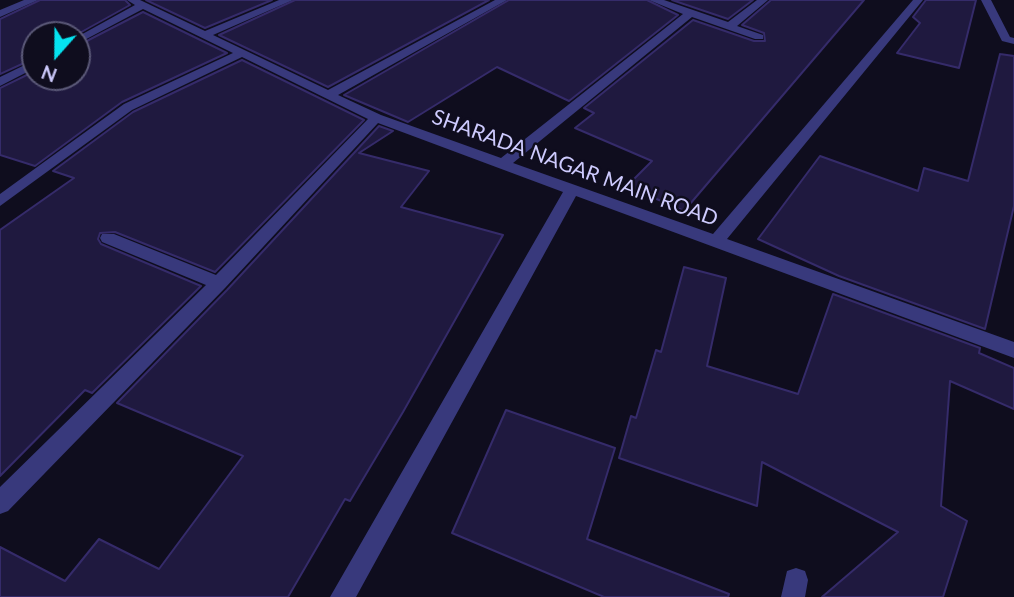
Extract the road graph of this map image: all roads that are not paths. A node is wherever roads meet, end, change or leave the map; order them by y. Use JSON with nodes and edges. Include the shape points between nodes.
{"nodes":[{"id":1,"x":33,"y":0,"type":"edge"},
{"id":2,"x":288,"y":0,"type":"edge"},
{"id":3,"x":502,"y":0,"type":"edge"},
{"id":4,"x":654,"y":0,"type":"edge"},
{"id":5,"x":763,"y":0,"type":"edge"},
{"id":6,"x":918,"y":0,"type":"edge"},
{"id":7,"x":986,"y":0,"type":"edge"},
{"id":8,"x":137,"y":3,"type":"edge"},
{"id":9,"x":692,"y":12,"type":"junction"},
{"id":10,"x":0,"y":14,"type":"edge"},
{"id":11,"x":730,"y":26,"type":"junction"},
{"id":12,"x":91,"y":32,"type":"edge"},
{"id":13,"x":202,"y":36,"type":"junction"},
{"id":14,"x":759,"y":37,"type":"dead end"},
{"id":15,"x":1014,"y":41,"type":"edge"},
{"id":16,"x":240,"y":54,"type":"junction"},
{"id":17,"x":21,"y":71,"type":"edge"},
{"id":18,"x":0,"y":82,"type":"edge"},
{"id":19,"x":328,"y":94,"type":"junction"},
{"id":20,"x":376,"y":118,"type":"junction"},
{"id":21,"x":503,"y":164,"type":"junction"},
{"id":22,"x":572,"y":189,"type":"junction"},
{"id":23,"x":0,"y":201,"type":"edge"},
{"id":24,"x":108,"y":238,"type":"dead end"},
{"id":25,"x":716,"y":242,"type":"junction"},
{"id":26,"x":219,"y":283,"type":"junction"},
{"id":27,"x":1014,"y":350,"type":"edge"},
{"id":28,"x":1,"y":499,"type":"edge"},
{"id":29,"x":342,"y":597,"type":"edge"}],
"edges":[{"from":1,"to":10,"type":"street"},
{"from":2,"to":13,"type":"street"},
{"from":3,"to":19,"type":"street"},
{"from":4,"to":9,"type":"street"},
{"from":5,"to":11,"type":"street"},
{"from":6,"to":25,"type":"street"},
{"from":7,"to":15,"type":"street","via":[[1006,39]]},
{"from":8,"to":12,"type":"street"},
{"from":8,"to":13,"type":"street","name":"SHARADA NAGAR MAIN ROAD"},
{"from":9,"to":11,"type":"street"},
{"from":9,"to":21,"type":"street"},
{"from":11,"to":14,"type":"street"},
{"from":13,"to":16,"type":"street","name":"SHARADA NAGAR MAIN ROAD"},
{"from":16,"to":19,"type":"street","name":"SHARADA NAGAR MAIN ROAD"},
{"from":16,"to":23,"type":"street","via":[[128,107]]},
{"from":17,"to":18,"type":"street"},
{"from":19,"to":20,"type":"street","name":"SHARADA NAGAR MAIN ROAD"},
{"from":20,"to":21,"type":"street","name":"SHARADA NAGAR MAIN ROAD"},
{"from":20,"to":26,"type":"street"},
{"from":21,"to":22,"type":"street","name":"SHARADA NAGAR MAIN ROAD"},
{"from":22,"to":25,"type":"street","name":"SHARADA NAGAR MAIN ROAD"},
{"from":22,"to":29,"type":"street"},
{"from":24,"to":26,"type":"street"},
{"from":25,"to":27,"type":"street","name":"SHARADA NAGAR MAIN ROAD"},
{"from":26,"to":28,"type":"street"}]}
